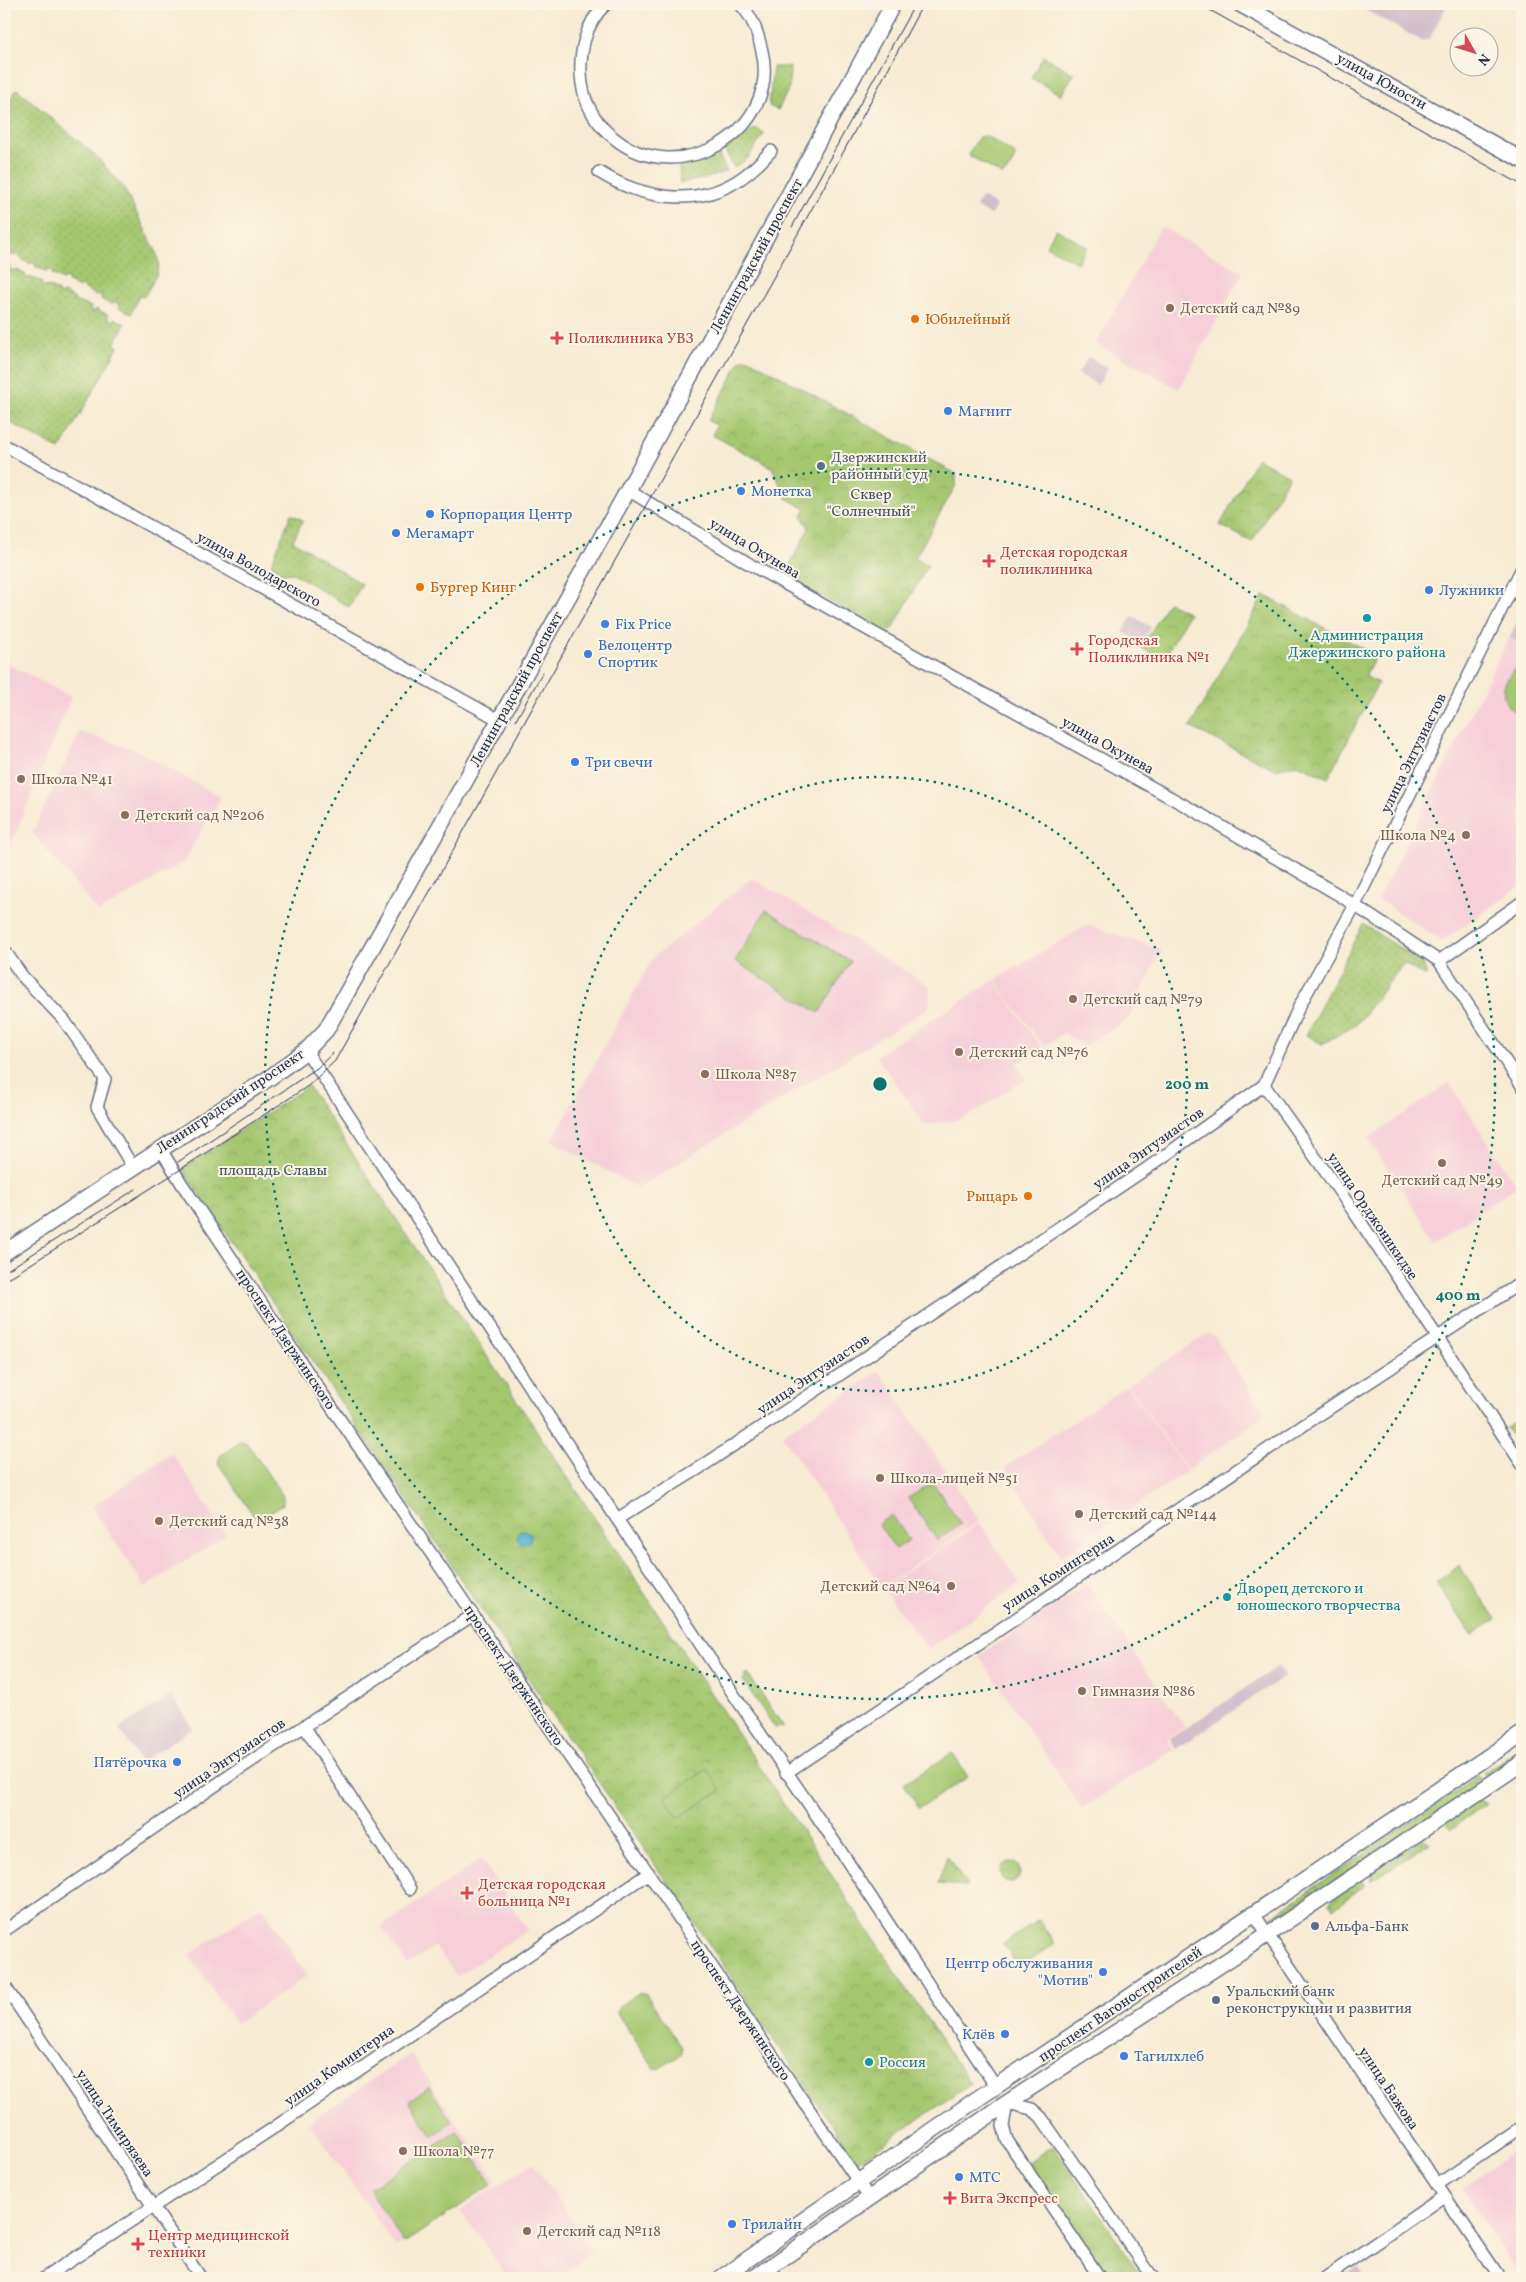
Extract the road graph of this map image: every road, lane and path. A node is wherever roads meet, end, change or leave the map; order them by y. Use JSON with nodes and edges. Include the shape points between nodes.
{"nodes":[{"id":1,"x":606,"y":4,"type":"edge"},
{"id":2,"x":740,"y":4,"type":"edge"},
{"id":3,"x":893,"y":4,"type":"edge"},
{"id":4,"x":1240,"y":4,"type":"edge"},
{"id":5,"x":771,"y":151,"type":"dead end"},
{"id":6,"x":1522,"y":160,"type":"edge"},
{"id":7,"x":599,"y":172,"type":"dead end"},
{"id":8,"x":4,"y":445,"type":"edge"},
{"id":9,"x":628,"y":490,"type":"junction"},
{"id":10,"x":1522,"y":568,"type":"edge"},
{"id":11,"x":499,"y":720,"type":"junction"},
{"id":12,"x":1522,"y":902,"type":"edge"},
{"id":13,"x":1355,"y":905,"type":"junction"},
{"id":14,"x":4,"y":950,"type":"edge"},
{"id":15,"x":1439,"y":962,"type":"junction"},
{"id":16,"x":306,"y":1051,"type":"junction"},
{"id":17,"x":1264,"y":1085,"type":"junction"},
{"id":18,"x":1522,"y":1086,"type":"edge"},
{"id":19,"x":160,"y":1148,"type":"junction"},
{"id":20,"x":132,"y":1166,"type":"junction"},
{"id":21,"x":4,"y":1252,"type":"edge"},
{"id":22,"x":1522,"y":1282,"type":"edge"},
{"id":23,"x":1438,"y":1338,"type":"junction"},
{"id":24,"x":1522,"y":1464,"type":"edge"},
{"id":25,"x":617,"y":1519,"type":"junction"},
{"id":26,"x":473,"y":1615,"type":"junction"},
{"id":27,"x":304,"y":1726,"type":"junction"},
{"id":28,"x":1522,"y":1734,"type":"edge"},
{"id":29,"x":1522,"y":1763,"type":"edge"},
{"id":30,"x":786,"y":1773,"type":"junction"},
{"id":31,"x":649,"y":1873,"type":"junction"},
{"id":32,"x":410,"y":1889,"type":"dead end"},
{"id":33,"x":1254,"y":1914,"type":"junction"},
{"id":34,"x":4,"y":1930,"type":"edge"},
{"id":35,"x":1268,"y":1934,"type":"junction"},
{"id":36,"x":4,"y":1985,"type":"edge"},
{"id":37,"x":996,"y":2087,"type":"junction"},
{"id":38,"x":1007,"y":2103,"type":"junction"},
{"id":39,"x":1522,"y":2127,"type":"edge"},
{"id":40,"x":857,"y":2182,"type":"junction"},
{"id":41,"x":1437,"y":2185,"type":"junction"},
{"id":42,"x":1444,"y":2196,"type":"junction"},
{"id":43,"x":870,"y":2199,"type":"junction"},
{"id":44,"x":154,"y":2207,"type":"junction"},
{"id":45,"x":731,"y":2276,"type":"edge"},
{"id":46,"x":44,"y":2278,"type":"edge"},
{"id":47,"x":201,"y":2278,"type":"edge"},
{"id":48,"x":754,"y":2278,"type":"edge"},
{"id":49,"x":1100,"y":2278,"type":"edge"},
{"id":50,"x":1153,"y":2278,"type":"edge"},
{"id":51,"x":1325,"y":2278,"type":"edge"},
{"id":52,"x":1500,"y":2278,"type":"edge"}],
"edges":[{"from":1,"to":2,"type":"street","via":[[590,26],[581,53],[580,72],[589,108],[602,126],[628,148],[649,156],[675,159],[707,151],[728,139],[754,111],[764,80],[765,63],[753,21]]},
{"from":3,"to":9,"type":"main road","name":"Ленинградский проспект"},
{"from":4,"to":6,"type":"main road","name":"улица Юности"},
{"from":5,"to":7,"type":"street","via":[[737,182],[677,197],[645,194]]},
{"from":8,"to":11,"type":"street","name":"улица Володарского"},
{"from":9,"to":11,"type":"main road","name":"Ленинградский проспект"},
{"from":9,"to":13,"type":"street","name":"улица Окунева","via":[[751,565],[1143,782]]},
{"from":10,"to":13,"type":"street","name":"улица Энтузиастов"},
{"from":11,"to":16,"type":"main road","name":"Ленинградский проспект","via":[[326,1030]]},
{"from":12,"to":15,"type":"street"},
{"from":13,"to":15,"type":"street","name":"улица Окунева"},
{"from":13,"to":17,"type":"street","name":"улица Энтузиастов","via":[[1299,1007]]},
{"from":14,"to":20,"type":"street","via":[[23,977],[64,1020],[104,1079],[97,1107]]},
{"from":15,"to":18,"type":"street","name":"улица Окунева"},
{"from":16,"to":19,"type":"main road","name":"Ленинградский проспект"},
{"from":16,"to":25,"type":"street"},
{"from":17,"to":23,"type":"street","name":"улица Орджоникидзе"},
{"from":17,"to":25,"type":"street","name":"улица Энтузиастов","via":[[1146,1169],[847,1370]]},
{"from":19,"to":20,"type":"main road","name":"Ленинградский проспект"},
{"from":19,"to":26,"type":"street","name":"проспект Дзержинского"},
{"from":20,"to":21,"type":"main road","name":"Ленинградский проспект"},
{"from":22,"to":23,"type":"street","name":"улица Коминтерна"},
{"from":23,"to":24,"type":"street","name":"улица Орджоникидзе"},
{"from":23,"to":30,"type":"street","name":"улица Коминтерна"},
{"from":25,"to":30,"type":"street"},
{"from":26,"to":27,"type":"street","name":"улица Энтузиастов"},
{"from":26,"to":31,"type":"street","name":"проспект Дзержинского"},
{"from":27,"to":32,"type":"street"},
{"from":27,"to":34,"type":"street","name":"улица Энтузиастов"},
{"from":28,"to":33,"type":"main road","name":"проспект Вагоностроителей"},
{"from":29,"to":35,"type":"main road","name":"проспект Вагоностроителей"},
{"from":30,"to":37,"type":"street"},
{"from":31,"to":40,"type":"street","name":"проспект Дзержинского"},
{"from":31,"to":44,"type":"street","name":"улица Коминтерна"},
{"from":33,"to":35,"type":"street","name":"улица Бажова"},
{"from":33,"to":37,"type":"main road","name":"проспект Вагоностроителей"},
{"from":35,"to":38,"type":"main road","name":"проспект Вагоностроителей"},
{"from":35,"to":41,"type":"street","name":"улица Бажова"},
{"from":36,"to":44,"type":"street","name":"улица Тимирязева"},
{"from":37,"to":38,"type":"main road"},
{"from":37,"to":40,"type":"main road","name":"проспект Вагоностроителей"},
{"from":38,"to":43,"type":"main road","name":"проспект Вагоностроителей"},
{"from":38,"to":49,"type":"street","via":[[1003,2126],[1006,2140]]},
{"from":38,"to":50,"type":"street","via":[[1032,2109],[1041,2117]]},
{"from":39,"to":41,"type":"street"},
{"from":40,"to":43,"type":"street","name":"проспект Дзержинского"},
{"from":40,"to":45,"type":"main road","name":"проспект Вагоностроителей"},
{"from":41,"to":42,"type":"street","name":"улица Бажова"},
{"from":42,"to":51,"type":"street"},
{"from":42,"to":52,"type":"street","name":"улица Бажова"},
{"from":43,"to":48,"type":"main road","name":"проспект Вагоностроителей"},
{"from":44,"to":46,"type":"street","name":"улица Коминтерна"},
{"from":44,"to":47,"type":"street","name":"улица Тимирязева"}]}
